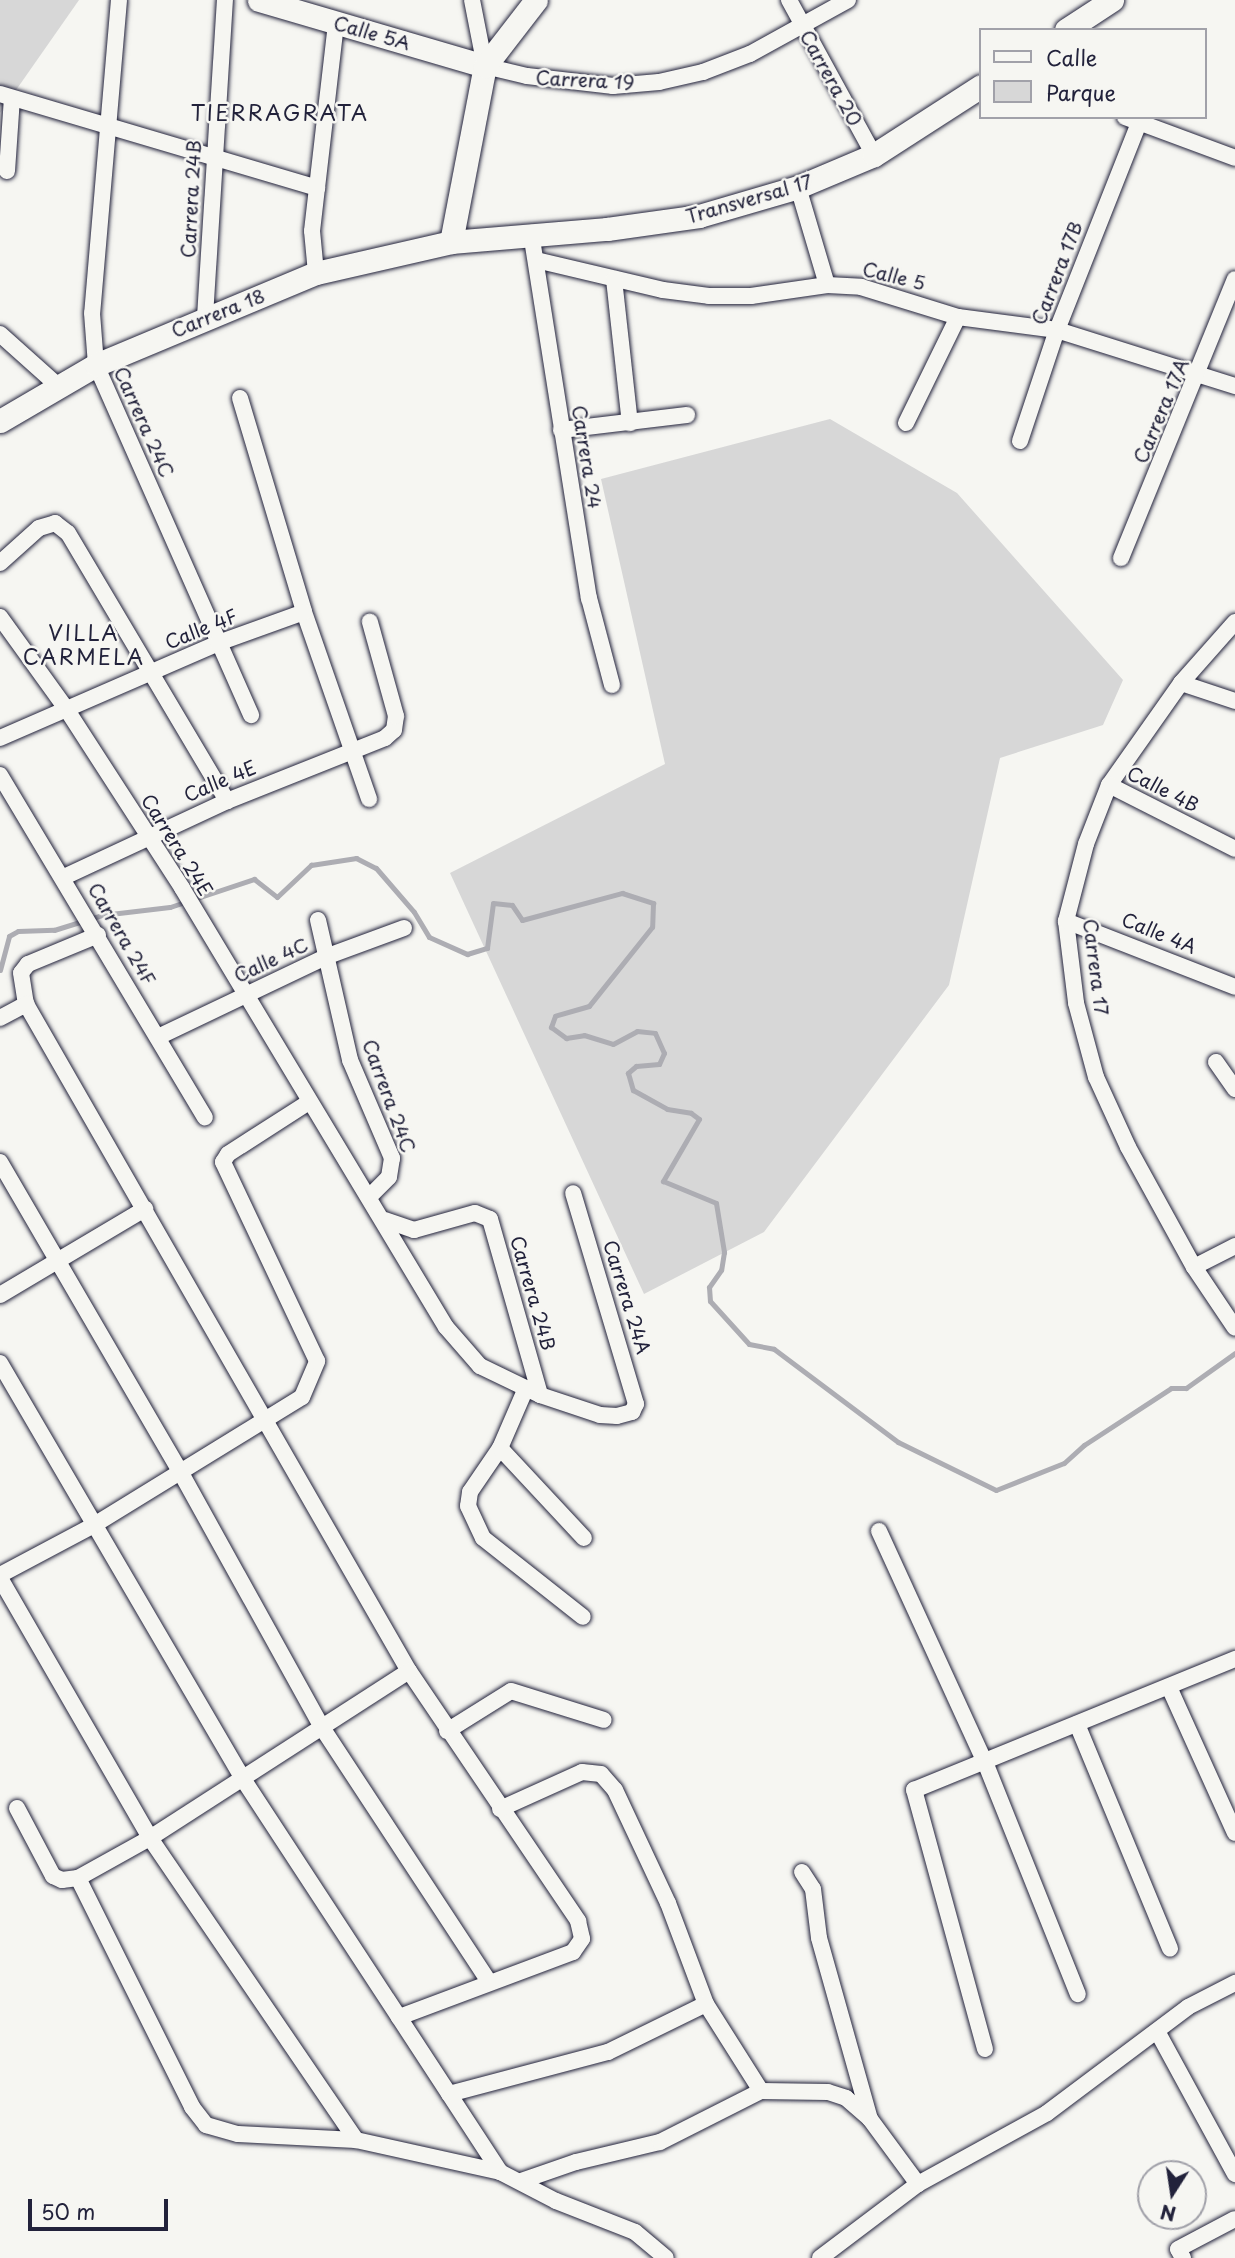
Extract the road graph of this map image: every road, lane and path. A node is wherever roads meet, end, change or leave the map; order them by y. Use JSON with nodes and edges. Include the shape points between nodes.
{"nodes":[{"id":1,"x":119,"y":0,"type":"edge"},
{"id":2,"x":225,"y":0,"type":"edge"},
{"id":3,"x":259,"y":0,"type":"edge"},
{"id":4,"x":472,"y":0,"type":"edge"},
{"id":5,"x":536,"y":0,"type":"edge"},
{"id":6,"x":789,"y":0,"type":"edge"},
{"id":7,"x":848,"y":0,"type":"edge"},
{"id":8,"x":1105,"y":2,"type":"edge"},
{"id":9,"x":336,"y":23,"type":"junction"},
{"id":10,"x":804,"y":28,"type":"junction"},
{"id":11,"x":1069,"y":28,"type":"edge"},
{"id":12,"x":485,"y":66,"type":"junction"},
{"id":13,"x":979,"y":87,"type":"edge"},
{"id":14,"x":6,"y":96,"type":"edge"},
{"id":15,"x":1132,"y":120,"type":"edge"},
{"id":16,"x":108,"y":125,"type":"junction"},
{"id":17,"x":874,"y":155,"type":"junction"},
{"id":18,"x":1235,"y":158,"type":"edge"},
{"id":19,"x":214,"y":161,"type":"junction"},
{"id":20,"x":6,"y":171,"type":"dead end"},
{"id":21,"x":798,"y":187,"type":"junction"},
{"id":22,"x":317,"y":188,"type":"junction"},
{"id":23,"x":531,"y":233,"type":"junction"},
{"id":24,"x":451,"y":242,"type":"junction"},
{"id":25,"x":536,"y":260,"type":"junction"},
{"id":26,"x":316,"y":273,"type":"junction"},
{"id":27,"x":614,"y":279,"type":"junction"},
{"id":28,"x":1235,"y":279,"type":"edge"},
{"id":29,"x":827,"y":285,"type":"junction"},
{"id":30,"x":205,"y":317,"type":"junction"},
{"id":31,"x":958,"y":317,"type":"junction"},
{"id":32,"x":1057,"y":330,"type":"junction"},
{"id":33,"x":0,"y":334,"type":"edge"},
{"id":34,"x":96,"y":365,"type":"junction"},
{"id":35,"x":1200,"y":375,"type":"junction"},
{"id":36,"x":56,"y":384,"type":"junction"},
{"id":37,"x":1235,"y":386,"type":"edge"},
{"id":38,"x":240,"y":398,"type":"dead end"},
{"id":39,"x":687,"y":415,"type":"dead end"},
{"id":40,"x":0,"y":421,"type":"edge"},
{"id":41,"x":630,"y":423,"type":"junction"},
{"id":42,"x":906,"y":423,"type":"dead end"},
{"id":43,"x":561,"y":430,"type":"junction"},
{"id":44,"x":1020,"y":441,"type":"dead end"},
{"id":45,"x":1121,"y":558,"type":"dead end"},
{"id":46,"x":0,"y":563,"type":"edge"},
{"id":47,"x":304,"y":612,"type":"junction"},
{"id":48,"x":0,"y":617,"type":"edge"},
{"id":49,"x":370,"y":622,"type":"dead end"},
{"id":50,"x":1235,"y":622,"type":"edge"},
{"id":51,"x":218,"y":643,"type":"junction"},
{"id":52,"x":152,"y":672,"type":"junction"},
{"id":53,"x":1181,"y":683,"type":"junction"},
{"id":54,"x":612,"y":685,"type":"dead end"},
{"id":55,"x":1235,"y":701,"type":"edge"},
{"id":56,"x":67,"y":710,"type":"junction"},
{"id":57,"x":251,"y":715,"type":"dead end"},
{"id":58,"x":0,"y":738,"type":"edge"},
{"id":59,"x":351,"y":748,"type":"junction"},
{"id":60,"x":0,"y":775,"type":"edge"},
{"id":61,"x":1109,"y":785,"type":"junction"},
{"id":62,"x":369,"y":799,"type":"dead end"},
{"id":63,"x":227,"y":801,"type":"junction"},
{"id":64,"x":146,"y":836,"type":"junction"},
{"id":65,"x":1235,"y":849,"type":"edge"},
{"id":66,"x":64,"y":877,"type":"junction"},
{"id":67,"x":318,"y":920,"type":"dead end"},
{"id":68,"x":1066,"y":921,"type":"junction"},
{"id":69,"x":404,"y":928,"type":"dead end"},
{"id":70,"x":96,"y":932,"type":"junction"},
{"id":71,"x":328,"y":956,"type":"junction"},
{"id":72,"x":1235,"y":987,"type":"edge"},
{"id":73,"x":245,"y":996,"type":"junction"},
{"id":74,"x":26,"y":1004,"type":"junction"},
{"id":75,"x":0,"y":1018,"type":"edge"},
{"id":76,"x":158,"y":1037,"type":"junction"},
{"id":77,"x":1216,"y":1062,"type":"dead end"},
{"id":78,"x":1235,"y":1089,"type":"edge"},
{"id":79,"x":309,"y":1102,"type":"junction"},
{"id":80,"x":205,"y":1117,"type":"dead end"},
{"id":81,"x":0,"y":1162,"type":"edge"},
{"id":82,"x":573,"y":1193,"type":"dead end"},
{"id":83,"x":369,"y":1197,"type":"junction"},
{"id":84,"x":145,"y":1209,"type":"junction"},
{"id":85,"x":385,"y":1220,"type":"junction"},
{"id":86,"x":1235,"y":1246,"type":"edge"},
{"id":87,"x":59,"y":1263,"type":"junction"},
{"id":88,"x":1194,"y":1267,"type":"junction"},
{"id":89,"x":0,"y":1295,"type":"edge"},
{"id":90,"x":1233,"y":1326,"type":"edge"},
{"id":91,"x":0,"y":1363,"type":"edge"},
{"id":92,"x":533,"y":1392,"type":"junction"},
{"id":93,"x":266,"y":1422,"type":"junction"},
{"id":94,"x":500,"y":1448,"type":"junction"},
{"id":95,"x":181,"y":1473,"type":"junction"},
{"id":96,"x":94,"y":1525,"type":"junction"},
{"id":97,"x":878,"y":1531,"type":"dead end"},
{"id":98,"x":584,"y":1538,"type":"dead end"},
{"id":99,"x":0,"y":1576,"type":"edge"},
{"id":100,"x":583,"y":1617,"type":"dead end"},
{"id":101,"x":1235,"y":1659,"type":"edge"},
{"id":102,"x":409,"y":1671,"type":"junction"},
{"id":103,"x":1169,"y":1687,"type":"junction"},
{"id":104,"x":604,"y":1720,"type":"dead end"},
{"id":105,"x":1077,"y":1724,"type":"junction"},
{"id":106,"x":321,"y":1726,"type":"junction"},
{"id":107,"x":447,"y":1731,"type":"junction"},
{"id":108,"x":985,"y":1762,"type":"junction"},
{"id":109,"x":243,"y":1779,"type":"junction"},
{"id":110,"x":17,"y":1808,"type":"dead end"},
{"id":111,"x":500,"y":1809,"type":"junction"},
{"id":112,"x":1235,"y":1833,"type":"edge"},
{"id":113,"x":150,"y":1838,"type":"junction"},
{"id":114,"x":802,"y":1872,"type":"dead end"},
{"id":115,"x":78,"y":1878,"type":"junction"},
{"id":116,"x":1170,"y":1948,"type":"dead end"},
{"id":117,"x":488,"y":1980,"type":"junction"},
{"id":118,"x":1235,"y":1983,"type":"edge"},
{"id":119,"x":1078,"y":1994,"type":"dead end"},
{"id":120,"x":706,"y":2004,"type":"junction"},
{"id":121,"x":399,"y":2017,"type":"junction"},
{"id":122,"x":1157,"y":2031,"type":"junction"},
{"id":123,"x":985,"y":2049,"type":"dead end"},
{"id":124,"x":761,"y":2091,"type":"junction"},
{"id":125,"x":449,"y":2094,"type":"junction"},
{"id":126,"x":870,"y":2119,"type":"junction"},
{"id":127,"x":356,"y":2140,"type":"junction"},
{"id":128,"x":500,"y":2172,"type":"junction"},
{"id":129,"x":1235,"y":2174,"type":"edge"},
{"id":130,"x":521,"y":2181,"type":"junction"},
{"id":131,"x":918,"y":2184,"type":"junction"},
{"id":132,"x":1235,"y":2219,"type":"edge"},
{"id":133,"x":666,"y":2258,"type":"edge"},
{"id":134,"x":820,"y":2258,"type":"edge"},
{"id":135,"x":1183,"y":2258,"type":"edge"}],
"edges":[{"from":1,"to":16,"type":"street","name":"Carrera 24C"},
{"from":2,"to":19,"type":"street","name":"Carrera 24B"},
{"from":3,"to":9,"type":"street","name":"Calle 5A"},
{"from":4,"to":12,"type":"street"},
{"from":5,"to":12,"type":"street"},
{"from":6,"to":10,"type":"street","name":"Carrera 20"},
{"from":7,"to":10,"type":"street","name":"Carrera 19"},
{"from":8,"to":11,"type":"street"},
{"from":9,"to":12,"type":"street","name":"Calle 5A"},
{"from":9,"to":22,"type":"street"},
{"from":10,"to":12,"type":"street","name":"Carrera 19","via":[[750,54],[659,82],[568,82]]},
{"from":10,"to":17,"type":"street","name":"Carrera 20"},
{"from":12,"to":24,"type":"street"},
{"from":13,"to":17,"type":"street","name":"Transversal 17"},
{"from":14,"to":16,"type":"street"},
{"from":14,"to":20,"type":"street"},
{"from":15,"to":18,"type":"street"},
{"from":15,"to":32,"type":"street","name":"Carrera 17B"},
{"from":16,"to":19,"type":"street"},
{"from":16,"to":34,"type":"street","name":"Carrera 24C","via":[[92,313]]},
{"from":17,"to":21,"type":"street","name":"Transversal 17"},
{"from":19,"to":22,"type":"street"},
{"from":19,"to":30,"type":"street","name":"Carrera 24B"},
{"from":21,"to":23,"type":"street","name":"Transversal 17","via":[[699,216],[607,229]]},
{"from":21,"to":29,"type":"street"},
{"from":22,"to":26,"type":"street","via":[[312,231]]},
{"from":23,"to":24,"type":"street","name":"Transversal 17"},
{"from":23,"to":25,"type":"street","name":"Carrera 24"},
{"from":24,"to":26,"type":"street","name":"Carrera 18"},
{"from":25,"to":27,"type":"street","name":"Calle 5"},
{"from":25,"to":43,"type":"street","name":"Carrera 24"},
{"from":26,"to":30,"type":"street","name":"Carrera 18"},
{"from":27,"to":29,"type":"street","name":"Calle 5","via":[[709,296],[751,296]]},
{"from":27,"to":41,"type":"street"},
{"from":28,"to":35,"type":"street","name":"Carrera 17A"},
{"from":29,"to":31,"type":"street","name":"Calle 5","via":[[887,292]]},
{"from":30,"to":34,"type":"street","name":"Carrera 18"},
{"from":31,"to":32,"type":"street","name":"Calle 5"},
{"from":31,"to":42,"type":"street"},
{"from":32,"to":35,"type":"street","name":"Calle 5"},
{"from":32,"to":44,"type":"street","name":"Carrera 17B"},
{"from":33,"to":36,"type":"street"},
{"from":34,"to":36,"type":"street","name":"Carrera 18"},
{"from":34,"to":51,"type":"street","name":"Carrera 24C"},
{"from":35,"to":37,"type":"street","name":"Calle 5"},
{"from":35,"to":45,"type":"street","name":"Carrera 17A"},
{"from":36,"to":40,"type":"street","name":"Carrera 18"},
{"from":38,"to":47,"type":"street"},
{"from":39,"to":41,"type":"street"},
{"from":41,"to":43,"type":"street"},
{"from":43,"to":54,"type":"street","name":"Carrera 24","via":[[589,598]]},
{"from":46,"to":52,"type":"street","via":[[39,528],[55,523],[68,533]]},
{"from":47,"to":51,"type":"street","name":"Calle 4F"},
{"from":47,"to":59,"type":"street"},
{"from":48,"to":56,"type":"street","name":"Carrera 24E"},
{"from":49,"to":59,"type":"street","name":"Calle 4E","via":[[396,716],[394,730],[385,738]]},
{"from":50,"to":53,"type":"street","name":"Carrera 17"},
{"from":51,"to":52,"type":"street","name":"Calle 4F"},
{"from":51,"to":57,"type":"street","name":"Carrera 24C"},
{"from":52,"to":56,"type":"street","name":"Calle 4F"},
{"from":52,"to":63,"type":"street"},
{"from":53,"to":55,"type":"street"},
{"from":53,"to":61,"type":"street","name":"Carrera 17"},
{"from":56,"to":58,"type":"street","name":"Calle 4F"},
{"from":56,"to":64,"type":"street","name":"Carrera 24E"},
{"from":59,"to":62,"type":"street"},
{"from":59,"to":63,"type":"street","name":"Calle 4E"},
{"from":60,"to":66,"type":"street","name":"Carrera 24F"},
{"from":61,"to":65,"type":"street","name":"Calle 4B"},
{"from":61,"to":68,"type":"street","name":"Carrera 17","via":[[1086,844]]},
{"from":63,"to":64,"type":"street","name":"Calle 4E"},
{"from":64,"to":66,"type":"street","name":"Calle 4E"},
{"from":64,"to":73,"type":"street","name":"Carrera 24E"},
{"from":66,"to":70,"type":"street","name":"Carrera 24F"},
{"from":67,"to":71,"type":"street","name":"Carrera 24C"},
{"from":68,"to":72,"type":"street","name":"Calle 4A"},
{"from":68,"to":88,"type":"street","name":"Carrera 17","via":[[1076,1003],[1096,1077],[1128,1147]]},
{"from":69,"to":71,"type":"street","name":"Calle 4C"},
{"from":70,"to":74,"type":"street","via":[[28,964],[21,973]]},
{"from":70,"to":76,"type":"street","name":"Carrera 24F"},
{"from":71,"to":73,"type":"street","name":"Calle 4C"},
{"from":71,"to":83,"type":"street","name":"Carrera 24C","via":[[349,1060],[392,1158],[389,1177]]},
{"from":73,"to":76,"type":"street","name":"Calle 4C"},
{"from":73,"to":79,"type":"street","name":"Carrera 24E"},
{"from":74,"to":75,"type":"street"},
{"from":74,"to":84,"type":"street"},
{"from":76,"to":80,"type":"street","name":"Carrera 24F"},
{"from":77,"to":78,"type":"street"},
{"from":79,"to":83,"type":"street"},
{"from":79,"to":93,"type":"street","via":[[228,1154],[223,1163],[317,1361],[302,1397]]},
{"from":81,"to":87,"type":"street"},
{"from":82,"to":92,"type":"street","name":"Carrera 24A","via":[[636,1404],[632,1412],[600,1415]]},
{"from":83,"to":85,"type":"street"},
{"from":84,"to":87,"type":"street"},
{"from":84,"to":93,"type":"street"},
{"from":85,"to":92,"type":"street","via":[[446,1327],[481,1366]]},
{"from":85,"to":92,"type":"street","name":"Carrera 24B","via":[[414,1230],[475,1213],[490,1219]]},
{"from":86,"to":88,"type":"street"},
{"from":87,"to":89,"type":"street"},
{"from":87,"to":95,"type":"street"},
{"from":88,"to":90,"type":"street","name":"Carrera 17"},
{"from":91,"to":96,"type":"street"},
{"from":92,"to":94,"type":"street"},
{"from":93,"to":95,"type":"street"},
{"from":93,"to":102,"type":"street"},
{"from":94,"to":98,"type":"street"},
{"from":94,"to":100,"type":"street","via":[[470,1492],[473,1520],[482,1538]]},
{"from":95,"to":96,"type":"street"},
{"from":95,"to":106,"type":"street"},
{"from":96,"to":99,"type":"street"},
{"from":96,"to":109,"type":"street"},
{"from":97,"to":108,"type":"street"},
{"from":99,"to":113,"type":"street"},
{"from":101,"to":103,"type":"street"},
{"from":102,"to":106,"type":"street"},
{"from":102,"to":107,"type":"street"},
{"from":103,"to":105,"type":"street"},
{"from":103,"to":112,"type":"street"},
{"from":104,"to":107,"type":"street","via":[[511,1692]]},
{"from":105,"to":108,"type":"street"},
{"from":105,"to":116,"type":"street"},
{"from":106,"to":109,"type":"street"},
{"from":106,"to":117,"type":"street"},
{"from":107,"to":111,"type":"street"},
{"from":108,"to":119,"type":"street"},
{"from":108,"to":123,"type":"street","via":[[914,1790]]},
{"from":109,"to":113,"type":"street"},
{"from":109,"to":121,"type":"street"},
{"from":110,"to":115,"type":"street","via":[[53,1876],[62,1881]]},
{"from":111,"to":117,"type":"street","via":[[578,1921],[582,1939],[573,1952]]},
{"from":111,"to":120,"type":"street","via":[[582,1772],[601,1774],[615,1790],[668,1903]]},
{"from":113,"to":115,"type":"street"},
{"from":113,"to":127,"type":"street"},
{"from":114,"to":126,"type":"street","via":[[813,1889],[818,1938]]},
{"from":115,"to":127,"type":"street","via":[[192,2107],[206,2125],[238,2134]]},
{"from":117,"to":121,"type":"street"},
{"from":118,"to":122,"type":"street","via":[[1188,2007]]},
{"from":120,"to":124,"type":"street"},
{"from":120,"to":125,"type":"street","via":[[608,2052]]},
{"from":121,"to":125,"type":"street"},
{"from":122,"to":129,"type":"street"},
{"from":122,"to":131,"type":"street","via":[[1047,2113]]},
{"from":124,"to":126,"type":"street","via":[[828,2092],[846,2098]]},
{"from":124,"to":130,"type":"street","via":[[660,2142]]},
{"from":125,"to":128,"type":"street"},
{"from":126,"to":131,"type":"street"},
{"from":127,"to":128,"type":"street"},
{"from":128,"to":130,"type":"street"},
{"from":130,"to":133,"type":"street","via":[[556,2201],[635,2232]]},
{"from":131,"to":134,"type":"street"},
{"from":132,"to":135,"type":"street","via":[[1178,2249]]}]}
